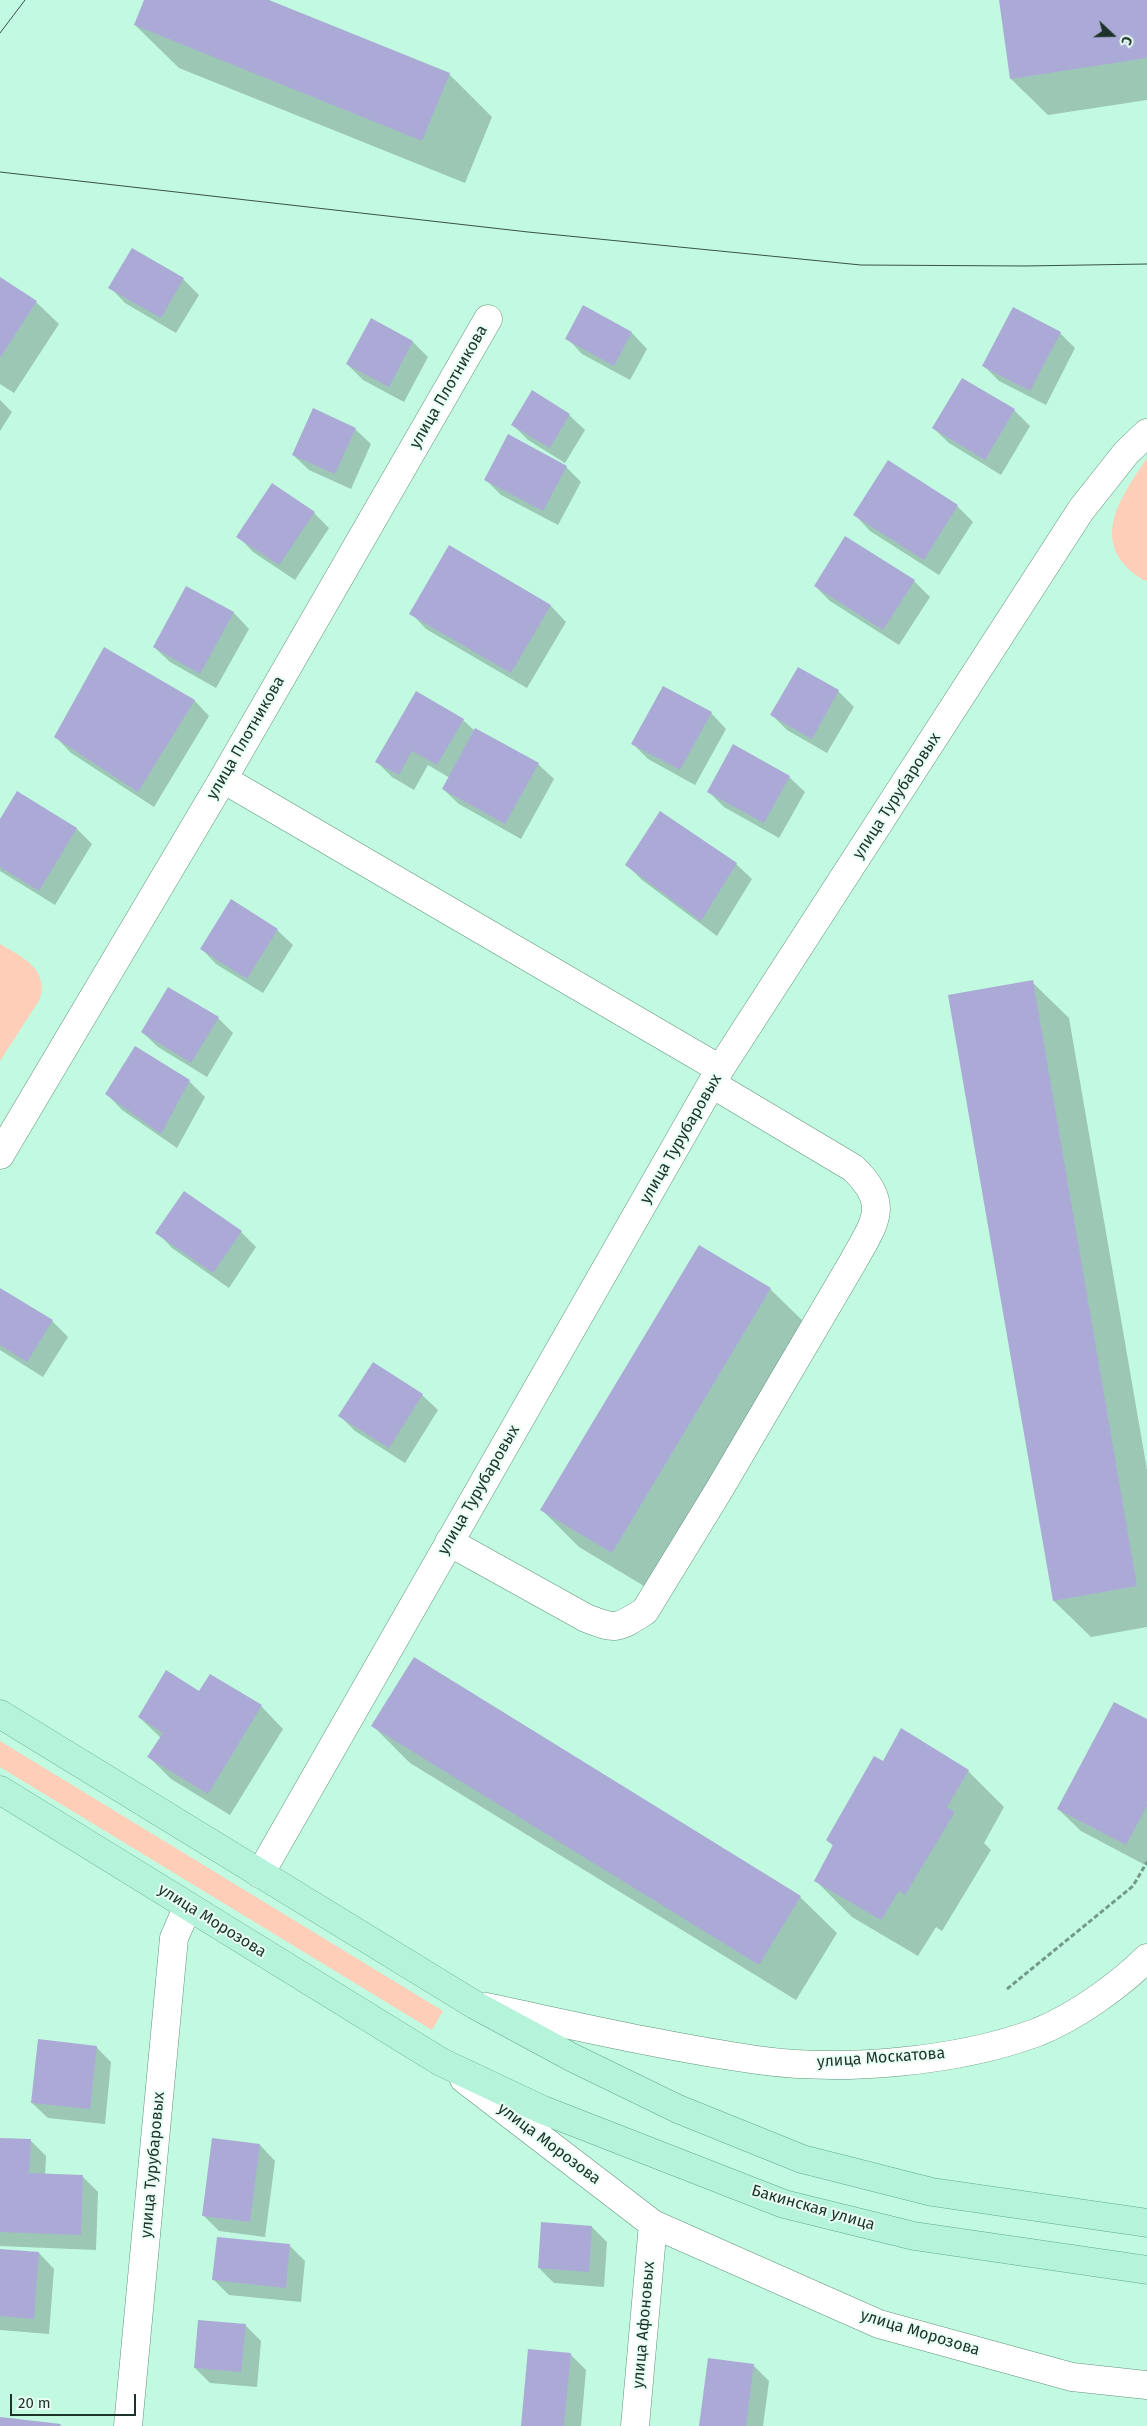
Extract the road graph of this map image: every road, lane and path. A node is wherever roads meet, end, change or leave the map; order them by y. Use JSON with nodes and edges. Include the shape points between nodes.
{"nodes":[{"id":1,"x":488,"y":319,"type":"dead end"},
{"id":2,"x":1147,"y":433,"type":"edge"},
{"id":3,"x":223,"y":779,"type":"junction"},
{"id":4,"x":716,"y":1077,"type":"junction"},
{"id":5,"x":0,"y":1155,"type":"edge"},
{"id":6,"x":449,"y":1542,"type":"junction"},
{"id":7,"x":0,"y":1714,"type":"edge"},
{"id":8,"x":0,"y":1790,"type":"edge"},
{"id":9,"x":1147,"y":1862,"type":"edge"},
{"id":10,"x":260,"y":1874,"type":"junction"},
{"id":11,"x":188,"y":1906,"type":"junction"},
{"id":12,"x":1147,"y":1958,"type":"edge"},
{"id":13,"x":1006,"y":1989,"type":"dead end"},
{"id":14,"x":474,"y":2005,"type":"junction"},
{"id":15,"x":441,"y":2062,"type":"junction"},
{"id":16,"x":1147,"y":2223,"type":"edge"},
{"id":17,"x":653,"y":2224,"type":"junction"},
{"id":18,"x":1147,"y":2270,"type":"edge"},
{"id":19,"x":1147,"y":2385,"type":"edge"},
{"id":20,"x":128,"y":2426,"type":"edge"},
{"id":21,"x":635,"y":2426,"type":"edge"}],
"edges":[{"from":1,"to":3,"type":"street","name":"улица Плотникова"},
{"from":2,"to":4,"type":"street","name":"улица Турубаровых","via":[[1126,453],[1081,510]]},
{"from":3,"to":4,"type":"street"},
{"from":3,"to":5,"type":"street","name":"улица Плотникова"},
{"from":4,"to":6,"type":"street","name":"улица Турубаровых"},
{"from":4,"to":6,"type":"street","via":[[853,1168],[869,1183],[876,1201],[875,1222],[854,1260],[720,1490],[645,1611],[627,1623],[609,1628]]},
{"from":6,"to":10,"type":"street","name":"улица Турубаровых"},
{"from":7,"to":10,"type":"main road"},
{"from":8,"to":11,"type":"main road","name":"улица Морозова"},
{"from":9,"to":13,"type":"path","via":[[1133,1886]]},
{"from":10,"to":14,"type":"main road"},
{"from":11,"to":15,"type":"main road","name":"улица Морозова"},
{"from":11,"to":20,"type":"street","name":"улица Турубаровых","via":[[174,1938]]},
{"from":12,"to":14,"type":"street","name":"улица Москатова","via":[[1091,2004],[1039,2031],[983,2049],[916,2059],[838,2064],[758,2060]]},
{"from":14,"to":16,"type":"main road","via":[[572,2058],[678,2109],[802,2159],[932,2192]]},
{"from":15,"to":17,"type":"street","name":"улица Морозова"},
{"from":15,"to":18,"type":"main road","name":"Бакинская улица","via":[[543,2110],[784,2204],[914,2236]]},
{"from":17,"to":19,"type":"street","name":"улица Морозова","via":[[879,2324],[1072,2377]]},
{"from":17,"to":21,"type":"street","name":"улица Афоновых"}]}
